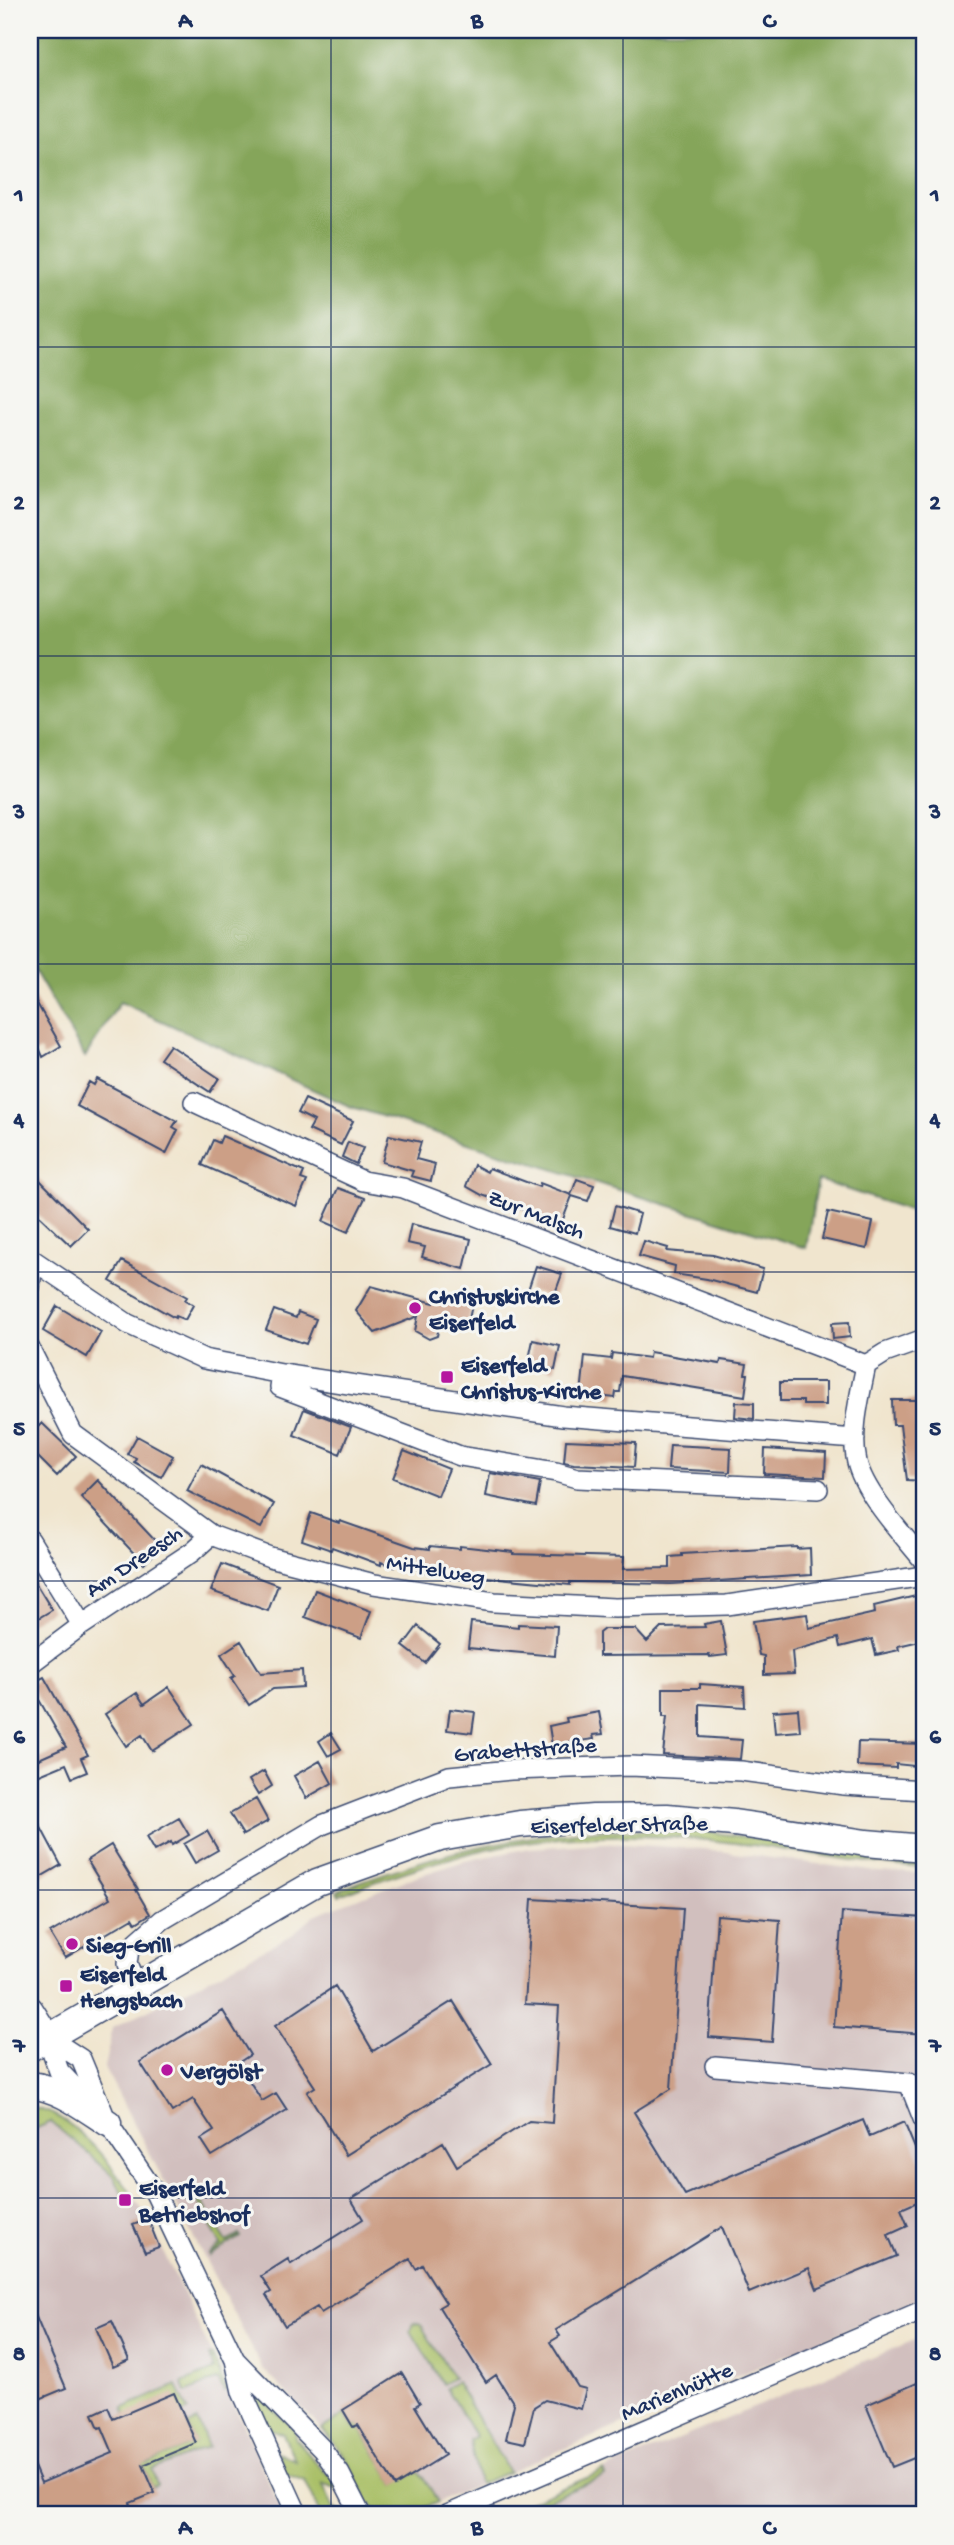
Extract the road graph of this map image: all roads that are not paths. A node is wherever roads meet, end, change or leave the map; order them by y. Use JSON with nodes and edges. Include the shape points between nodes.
{"nodes":[{"id":1,"x":194,"y":1102,"type":"dead end"},
{"id":2,"x":31,"y":1260,"type":"edge"},
{"id":3,"x":30,"y":1287,"type":"edge"},
{"id":4,"x":924,"y":1339,"type":"edge"},
{"id":5,"x":30,"y":1349,"type":"edge"},
{"id":6,"x":866,"y":1365,"type":"junction"},
{"id":7,"x":282,"y":1374,"type":"junction"},
{"id":8,"x":855,"y":1439,"type":"junction"},
{"id":9,"x":818,"y":1489,"type":"dead end"},
{"id":10,"x":211,"y":1535,"type":"junction"},
{"id":11,"x":30,"y":1540,"type":"edge"},
{"id":12,"x":924,"y":1561,"type":"edge"},
{"id":13,"x":924,"y":1576,"type":"edge"},
{"id":14,"x":82,"y":1625,"type":"junction"},
{"id":15,"x":30,"y":1664,"type":"edge"},
{"id":16,"x":924,"y":1790,"type":"edge"},
{"id":17,"x":924,"y":1848,"type":"edge"},
{"id":18,"x":136,"y":1986,"type":"junction"},
{"id":19,"x":30,"y":2010,"type":"edge"},
{"id":20,"x":39,"y":2042,"type":"edge"},
{"id":21,"x":715,"y":2066,"type":"dead end"},
{"id":22,"x":30,"y":2085,"type":"edge"},
{"id":23,"x":924,"y":2121,"type":"edge"},
{"id":24,"x":108,"y":2123,"type":"junction"},
{"id":25,"x":924,"y":2310,"type":"edge"},
{"id":26,"x":235,"y":2360,"type":"junction"},
{"id":27,"x":298,"y":2515,"type":"edge"},
{"id":28,"x":361,"y":2515,"type":"edge"},
{"id":29,"x":447,"y":2515,"type":"edge"}],
"edges":[{"from":1,"to":6,"type":"street","name":"Zur Malsch","via":[[363,1181],[403,1188]]},
{"from":2,"to":3,"type":"street"},
{"from":2,"to":7,"type":"street","via":[[128,1324],[204,1359]]},
{"from":4,"to":6,"type":"street"},
{"from":5,"to":10,"type":"street","name":"Mittelweg","via":[[73,1434]]},
{"from":6,"to":8,"type":"street"},
{"from":7,"to":8,"type":"street","via":[[563,1416]]},
{"from":7,"to":9,"type":"street","via":[[281,1387],[460,1456],[577,1478]]},
{"from":8,"to":12,"type":"street","via":[[865,1482]]},
{"from":10,"to":13,"type":"street","name":"Mittelweg","via":[[270,1557],[374,1584],[494,1602],[615,1608],[727,1605]]},
{"from":10,"to":14,"type":"street","name":"Am Dreesch"},
{"from":11,"to":14,"type":"street","name":"Am Dreesch"},
{"from":14,"to":15,"type":"street","name":"Am Dreesch"},
{"from":16,"to":18,"type":"street","name":"Grabettstraße","via":[[741,1771],[630,1766],[449,1776],[322,1825],[162,1920],[129,1949],[127,1964]]},
{"from":17,"to":18,"type":"main road","name":"Eiserfelder Straße","via":[[667,1817],[506,1826],[440,1838],[317,1882]]},
{"from":18,"to":20,"type":"main road","name":"Eiserfelder Straße"},
{"from":19,"to":20,"type":"main road"},
{"from":20,"to":24,"type":"street","via":[[59,2071]]},
{"from":21,"to":23,"type":"street","via":[[909,2083]]},
{"from":22,"to":24,"type":"main road","via":[[68,2096]]},
{"from":24,"to":26,"type":"street","via":[[155,2193]]},
{"from":25,"to":29,"type":"street","name":"Marienhütte"},
{"from":26,"to":27,"type":"street","via":[[243,2394]]},
{"from":26,"to":28,"type":"street","via":[[321,2449]]}]}
